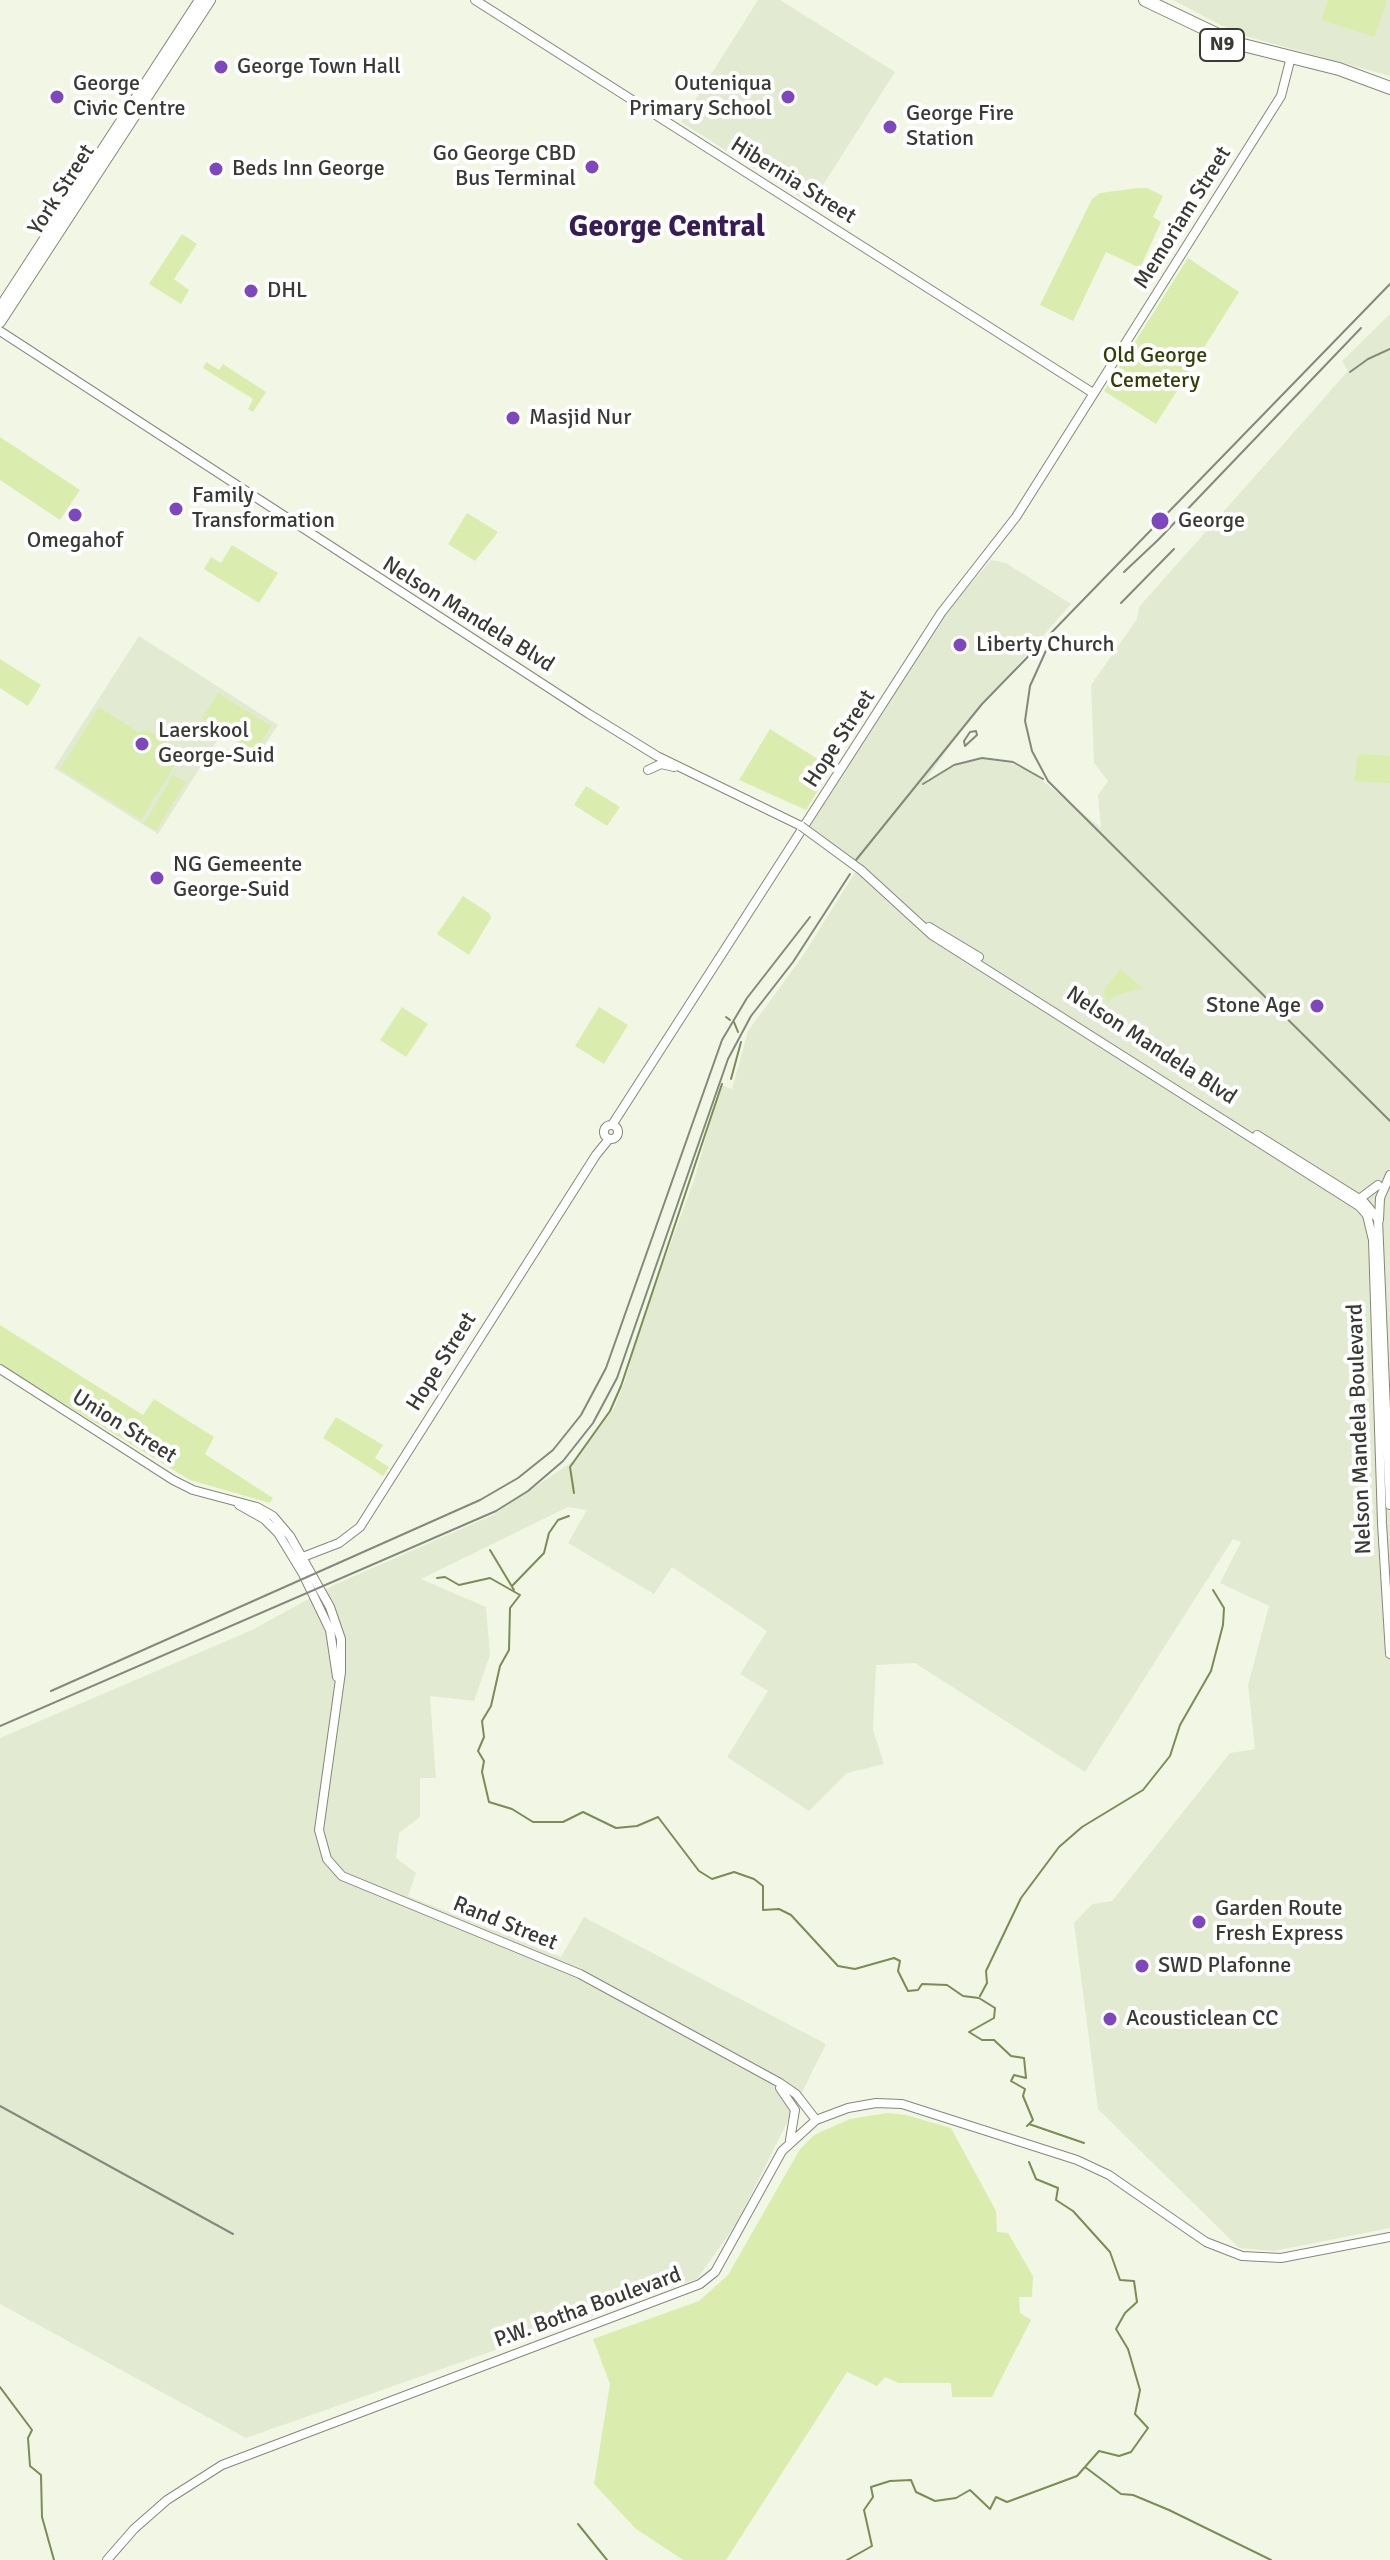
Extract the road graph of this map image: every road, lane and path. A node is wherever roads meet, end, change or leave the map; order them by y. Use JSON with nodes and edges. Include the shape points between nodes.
{"nodes":[{"id":1,"x":200,"y":0,"type":"edge"},
{"id":2,"x":210,"y":0,"type":"edge"},
{"id":3,"x":475,"y":0,"type":"edge"},
{"id":4,"x":1145,"y":0,"type":"edge"},
{"id":5,"x":1290,"y":61,"type":"junction"},
{"id":6,"x":1390,"y":88,"type":"edge"},
{"id":7,"x":1390,"y":95,"type":"edge"},
{"id":8,"x":0,"y":308,"type":"edge"},
{"id":9,"x":0,"y":322,"type":"edge"},
{"id":10,"x":0,"y":331,"type":"edge"},
{"id":11,"x":1093,"y":393,"type":"junction"},
{"id":12,"x":686,"y":769,"type":"junction"},
{"id":13,"x":648,"y":770,"type":"dead end"},
{"id":14,"x":1390,"y":1175,"type":"edge"},
{"id":15,"x":1360,"y":1203,"type":"junction"},
{"id":16,"x":1379,"y":1225,"type":"junction"},
{"id":17,"x":1378,"y":1303,"type":"junction"},
{"id":18,"x":1379,"y":1346,"type":"junction"},
{"id":19,"x":0,"y":1369,"type":"edge"},
{"id":20,"x":1390,"y":1505,"type":"edge"},
{"id":21,"x":299,"y":1558,"type":"junction"},
{"id":22,"x":325,"y":1608,"type":"joint"},
{"id":23,"x":1390,"y":1654,"type":"edge"},
{"id":24,"x":767,"y":2077,"type":"junction"},
{"id":25,"x":816,"y":2120,"type":"junction"},
{"id":26,"x":785,"y":2149,"type":"junction"},
{"id":27,"x":1390,"y":2237,"type":"edge"},
{"id":28,"x":107,"y":2560,"type":"edge"}],
"edges":[{"from":1,"to":8,"type":"main road","name":"York Street"},
{"from":2,"to":9,"type":"main road","name":"York Street"},
{"from":3,"to":11,"type":"street","name":"Hibernia Street"},
{"from":4,"to":5,"type":"highway","number":"N9"},
{"from":5,"to":6,"type":"highway","number":"N9","via":[[1351,73]]},
{"from":5,"to":7,"type":"highway","number":"N9"},
{"from":5,"to":11,"type":"street","name":"Memoriam Street","via":[[1281,96]]},
{"from":10,"to":12,"type":"street","name":"Nelson Mandela Blvd","via":[[406,597],[623,735]]},
{"from":11,"to":21,"type":"street","name":"Hope Street","via":[[1016,517],[941,613],[614,1127],[606,1127],[607,1137],[596,1155],[360,1527],[339,1543]]},
{"from":12,"to":13,"type":"street","via":[[661,764]]},
{"from":12,"to":15,"type":"street","name":"Nelson Mandela Blvd","bridge":true,"via":[[801,826],[940,940]]},
{"from":14,"to":16,"type":"street","name":"Nelson Mandela Boulevard","via":[[1380,1198]]},
{"from":15,"to":16,"type":"street"},
{"from":15,"to":17,"type":"street","name":"Nelson Mandela Boulevard","via":[[1372,1231]]},
{"from":16,"to":17,"type":"street","name":"Nelson Mandela Boulevard"},
{"from":17,"to":18,"type":"street","name":"Nelson Mandela Boulevard"},
{"from":18,"to":20,"type":"street","name":"Nelson Mandela Boulevard"},
{"from":18,"to":23,"type":"street","name":"Nelson Mandela Boulevard"},
{"from":19,"to":21,"type":"street","name":"Union Street","via":[[173,1480],[235,1502],[269,1523]]},
{"from":21,"to":22,"type":"street","name":"Union Street"},
{"from":22,"to":24,"type":"street","name":"Rand Street","via":[[342,1647],[319,1830],[327,1859],[342,1876],[570,1969]]},
{"from":24,"to":25,"type":"street","name":"Rand Street","via":[[796,2094]]},
{"from":24,"to":26,"type":"street","via":[[789,2096],[795,2110],[795,2128]]},
{"from":25,"to":26,"type":"street","name":"P.W. Botha Boulevard"},
{"from":25,"to":27,"type":"street","name":"P.W. Botha Boulevard","via":[[876,2103],[925,2110],[1095,2167],[1206,2242],[1251,2258],[1281,2258]]},
{"from":26,"to":28,"type":"street","name":"P.W. Botha Boulevard","via":[[715,2272],[700,2284],[222,2465],[167,2500]]}]}
